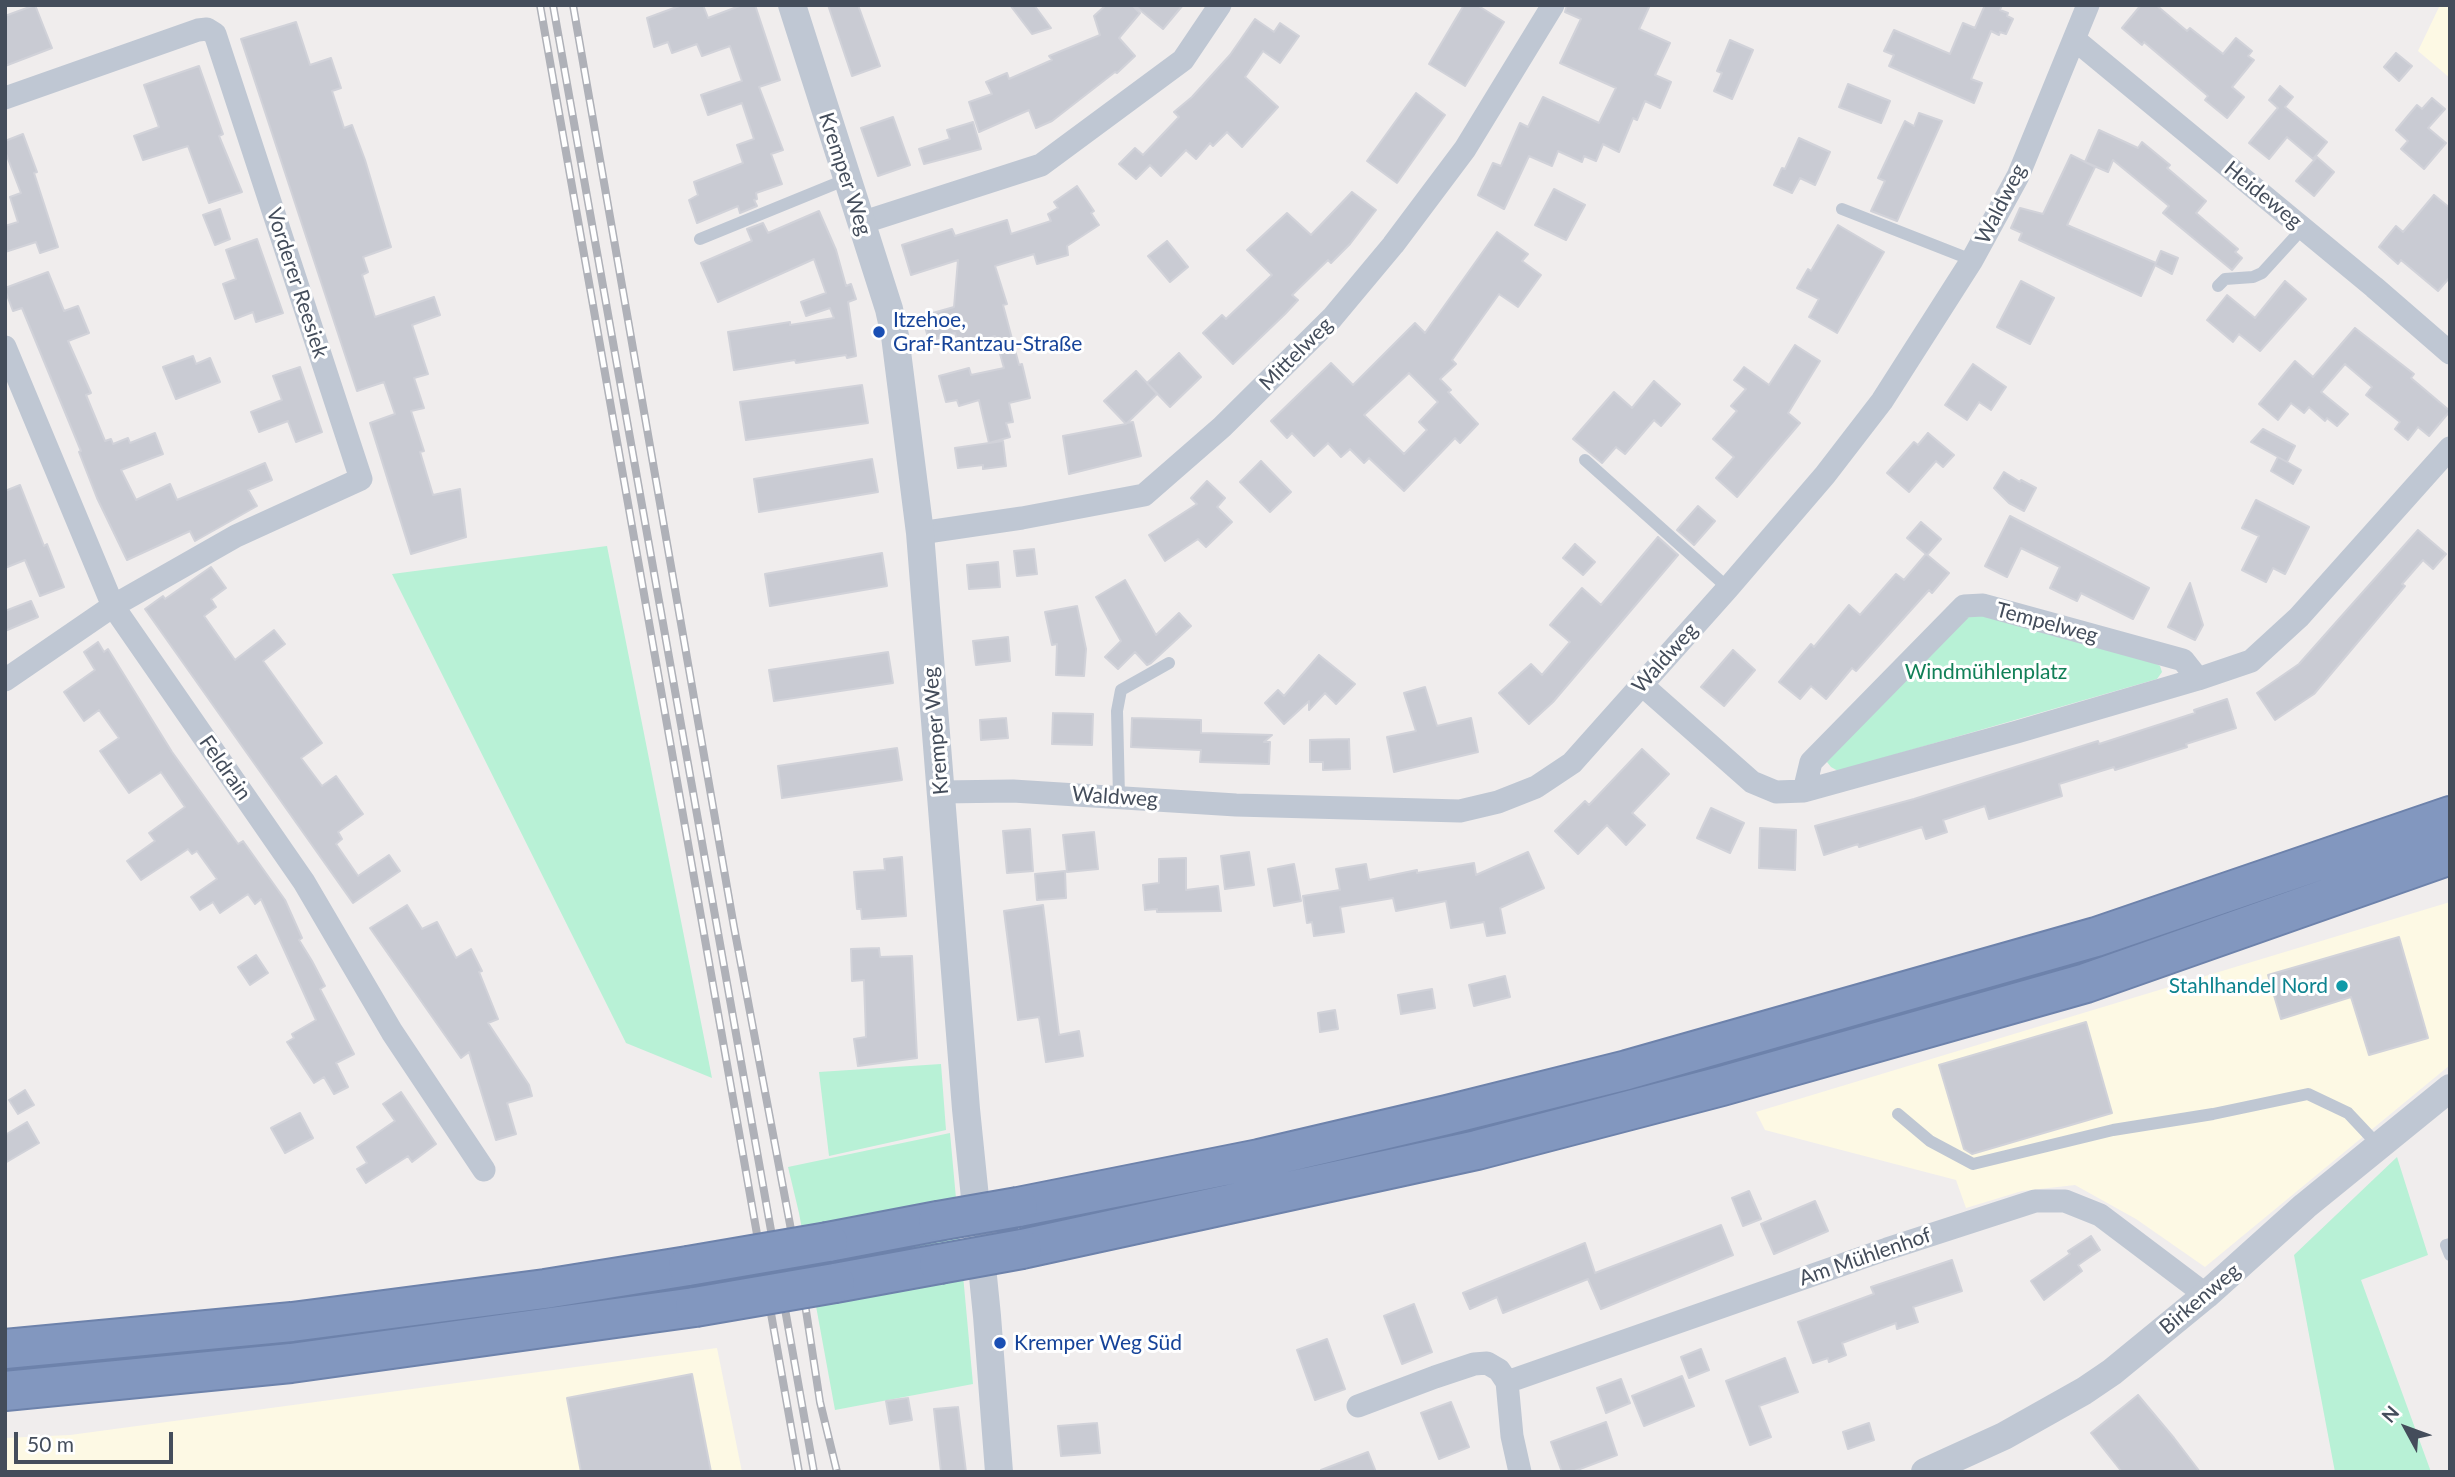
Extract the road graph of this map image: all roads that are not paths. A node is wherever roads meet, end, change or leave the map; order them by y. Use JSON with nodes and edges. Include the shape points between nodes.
{"nodes":[{"id":1,"x":792,"y":5,"type":"edge"},
{"id":2,"x":1220,"y":5,"type":"edge"},
{"id":3,"x":1553,"y":5,"type":"edge"},
{"id":4,"x":2088,"y":5,"type":"edge"},
{"id":5,"x":2074,"y":40,"type":"junction"},
{"id":6,"x":5,"y":99,"type":"edge"},
{"id":7,"x":846,"y":179,"type":"junction"},
{"id":8,"x":1842,"y":209,"type":"dead end"},
{"id":9,"x":860,"y":223,"type":"junction"},
{"id":10,"x":2303,"y":228,"type":"junction"},
{"id":11,"x":701,"y":239,"type":"dead end"},
{"id":12,"x":1972,"y":260,"type":"junction"},
{"id":13,"x":2218,"y":286,"type":"dead end"},
{"id":14,"x":5,"y":347,"type":"edge"},
{"id":15,"x":2450,"y":353,"type":"edge"},
{"id":16,"x":2450,"y":448,"type":"edge"},
{"id":17,"x":1585,"y":460,"type":"dead end"},
{"id":18,"x":920,"y":533,"type":"junction"},
{"id":19,"x":1728,"y":588,"type":"junction"},
{"id":20,"x":113,"y":606,"type":"junction"},
{"id":21,"x":1168,"y":663,"type":"dead end"},
{"id":22,"x":2198,"y":679,"type":"junction"},
{"id":23,"x":5,"y":680,"type":"edge"},
{"id":24,"x":1641,"y":684,"type":"junction"},
{"id":25,"x":1804,"y":790,"type":"junction"},
{"id":26,"x":941,"y":792,"type":"junction"},
{"id":27,"x":1119,"y":797,"type":"junction"},
{"id":28,"x":2450,"y":816,"type":"edge"},
{"id":29,"x":2450,"y":855,"type":"edge"},
{"id":30,"x":2450,"y":1088,"type":"edge"},
{"id":31,"x":1898,"y":1114,"type":"dead end"},
{"id":32,"x":2379,"y":1146,"type":"junction"},
{"id":33,"x":484,"y":1170,"type":"dead end"},
{"id":34,"x":2450,"y":1244,"type":"edge"},
{"id":35,"x":2450,"y":1255,"type":"edge"},
{"id":36,"x":2206,"y":1295,"type":"junction"},
{"id":37,"x":5,"y":1349,"type":"edge"},
{"id":38,"x":1507,"y":1382,"type":"junction"},
{"id":39,"x":5,"y":1391,"type":"edge"},
{"id":40,"x":1358,"y":1406,"type":"dead end"},
{"id":41,"x":999,"y":1472,"type":"edge"},
{"id":42,"x":1520,"y":1472,"type":"edge"},
{"id":43,"x":1925,"y":1472,"type":"edge"}],
"edges":[{"from":1,"to":7,"type":"street","name":"Kremper Weg"},
{"from":2,"to":9,"type":"street","via":[[1183,60],[1041,165]]},
{"from":3,"to":18,"type":"street","name":"Mittelweg","via":[[1465,149],[1393,245],[1332,318],[1222,427],[1144,495]]},
{"from":4,"to":5,"type":"street","name":"Waldweg"},
{"from":5,"to":10,"type":"street","name":"Heideweg"},
{"from":5,"to":12,"type":"street","name":"Waldweg","via":[[2018,176]]},
{"from":6,"to":20,"type":"street","name":"Vorderer Reesiek","via":[[198,30],[215,34],[361,479],[236,536]]},
{"from":7,"to":9,"type":"street","name":"Kremper Weg"},
{"from":7,"to":11,"type":"lane"},
{"from":8,"to":12,"type":"lane"},
{"from":9,"to":18,"type":"street","name":"Kremper Weg","via":[[895,336]]},
{"from":10,"to":13,"type":"lane","via":[[2262,273],[2225,279]]},
{"from":10,"to":15,"type":"street","name":"Heideweg"},
{"from":12,"to":19,"type":"street","name":"Waldweg","via":[[1882,401]]},
{"from":14,"to":20,"type":"street","name":"Feldrain"},
{"from":16,"to":22,"type":"street","via":[[2299,617],[2251,661]]},
{"from":17,"to":19,"type":"lane"},
{"from":18,"to":26,"type":"street","name":"Kremper Weg"},
{"from":19,"to":24,"type":"street","name":"Waldweg"},
{"from":20,"to":23,"type":"street"},
{"from":20,"to":33,"type":"street","name":"Feldrain","via":[[304,882],[392,1032]]},
{"from":21,"to":27,"type":"lane","via":[[1121,690],[1117,711]]},
{"from":22,"to":25,"type":"street"},
{"from":22,"to":25,"type":"street","name":"Tempelweg","via":[[2183,660],[1983,605],[1964,606],[1811,762]]},
{"from":24,"to":25,"type":"street","via":[[1752,782],[1776,792]]},
{"from":24,"to":27,"type":"street","name":"Waldweg","via":[[1572,763],[1536,787],[1460,811],[1236,806]]},
{"from":26,"to":27,"type":"street","name":"Waldweg"},
{"from":26,"to":41,"type":"street","name":"Kremper Weg"},
{"from":28,"to":37,"type":"highway","bridge":true,"via":[[2096,937],[1627,1070],[1259,1159],[828,1242],[545,1289],[292,1322]]},
{"from":29,"to":39,"type":"highway","bridge":true,"via":[[2087,983],[1477,1150],[1022,1249],[695,1307],[291,1363]]},
{"from":30,"to":32,"type":"street","name":"Birkenweg"},
{"from":31,"to":32,"type":"lane","via":[[1930,1141],[1972,1164],[2113,1130],[2308,1094],[2348,1113]]},
{"from":32,"to":36,"type":"street","name":"Birkenweg"},
{"from":34,"to":35,"type":"lane","via":[[2446,1245]]},
{"from":36,"to":38,"type":"street","name":"Am Mühlenhof","via":[[2100,1214],[2065,1201],[2035,1201]]},
{"from":36,"to":43,"type":"street","name":"Birkenweg","via":[[2084,1391],[2004,1436]]},
{"from":38,"to":40,"type":"street","via":[[1493,1366],[1474,1364]]},
{"from":38,"to":42,"type":"street"}]}
